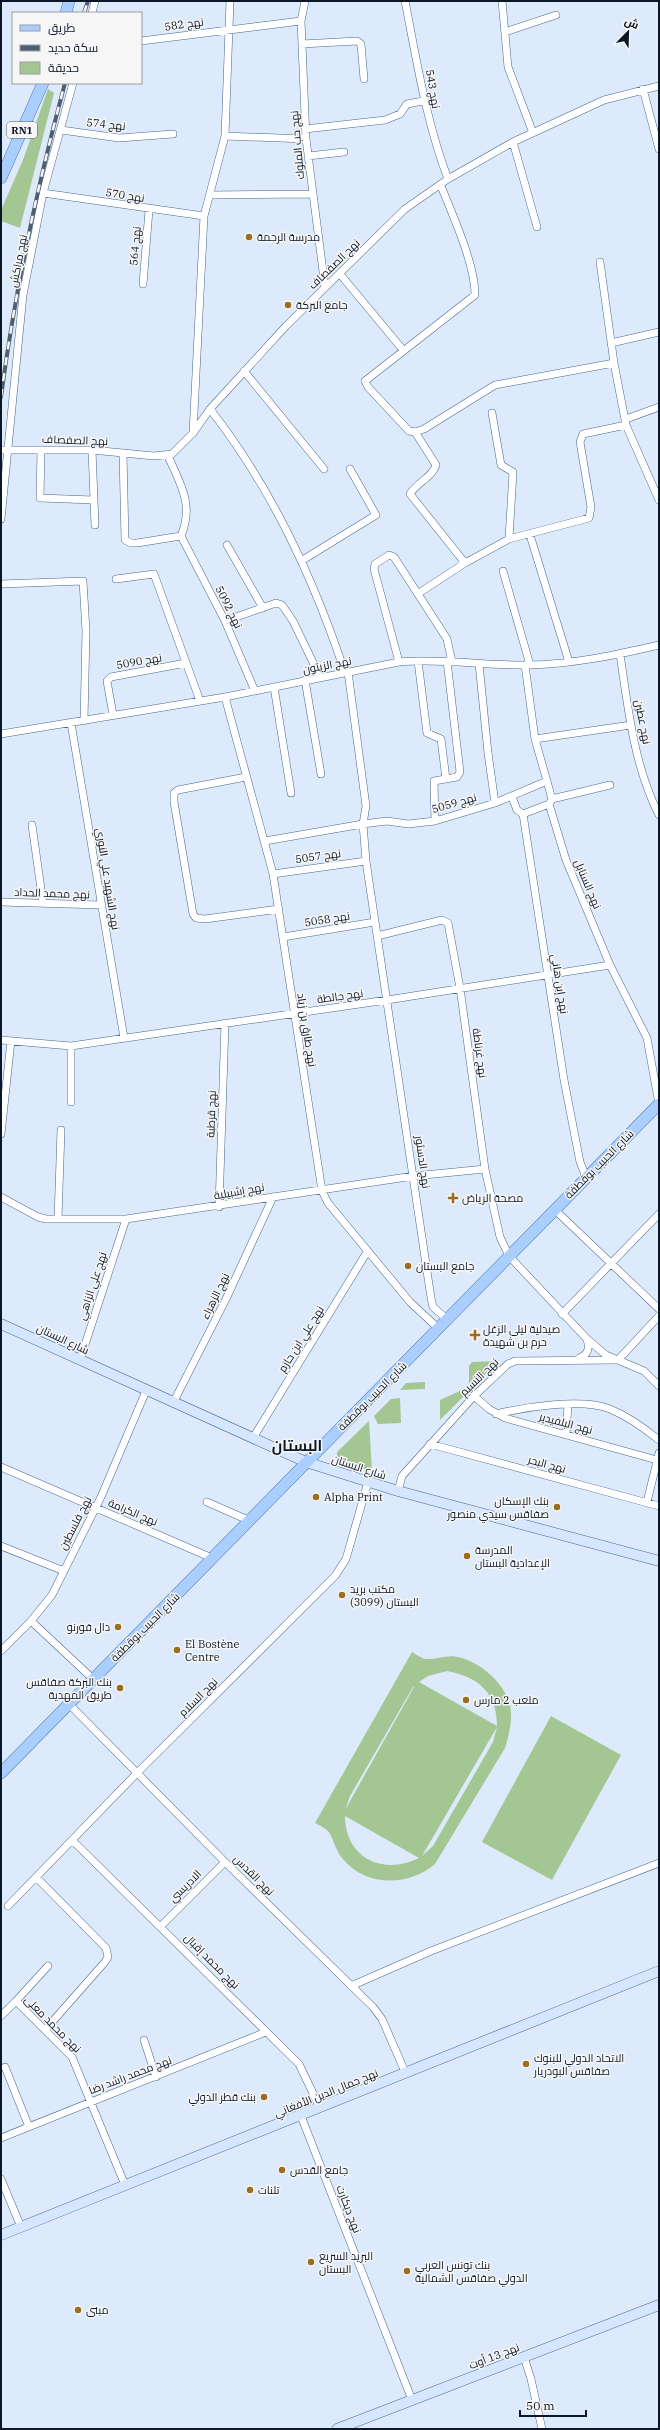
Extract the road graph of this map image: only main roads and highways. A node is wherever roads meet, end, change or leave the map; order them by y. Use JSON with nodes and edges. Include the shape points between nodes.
{"nodes":[{"id":1,"x":69,"y":1,"type":"edge"},
{"id":2,"x":66,"y":12,"type":"edge"},
{"id":3,"x":43,"y":84,"type":"edge"},
{"id":4,"x":1,"y":178,"type":"edge"},
{"id":5,"x":659,"y":1104,"type":"edge"},
{"id":6,"x":1,"y":1324,"type":"edge"},
{"id":7,"x":306,"y":1462,"type":"junction"},
{"id":8,"x":659,"y":1561,"type":"edge"},
{"id":9,"x":1,"y":1773,"type":"edge"},
{"id":10,"x":659,"y":1971,"type":"edge"},
{"id":11,"x":1,"y":2235,"type":"edge"},
{"id":12,"x":659,"y":2305,"type":"edge"},
{"id":13,"x":338,"y":2429,"type":"edge"}],
"edges":[{"from":1,"to":2,"type":"main road"},
{"from":3,"to":4,"type":"main road","number":"RN1"},
{"from":5,"to":7,"type":"main road","name":"شارع الحبيب بوقطفة"},
{"from":6,"to":7,"type":"main road","name":"شارع البستان"},
{"from":7,"to":8,"type":"main road","name":"شارع البستان","via":[[398,1491]]},
{"from":7,"to":9,"type":"main road","name":"شارع الحبيب بوقطفة"},
{"from":10,"to":11,"type":"main road","name":"نهج جمال الدين الأفغاني"},
{"from":12,"to":13,"type":"main road","name":"نهج 13 أوت"}]}
